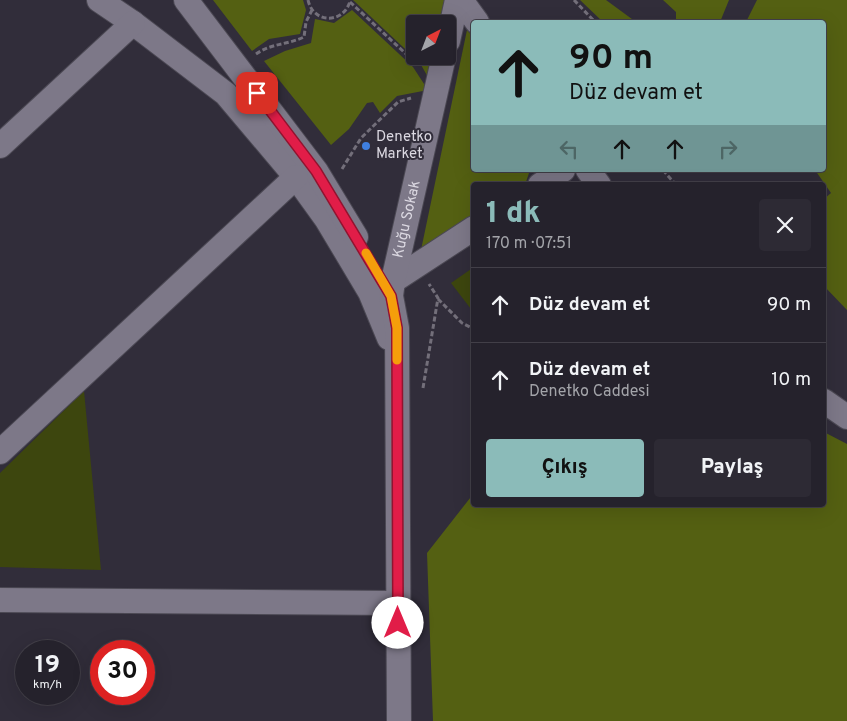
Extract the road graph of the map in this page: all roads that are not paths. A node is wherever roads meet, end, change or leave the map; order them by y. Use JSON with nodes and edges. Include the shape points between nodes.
{"nodes":[{"id":1,"x":99,"y":0,"type":"edge"},
{"id":2,"x":186,"y":0,"type":"edge"},
{"id":3,"x":457,"y":1,"type":"edge"},
{"id":4,"x":454,"y":15,"type":"edge"},
{"id":5,"x":475,"y":20,"type":"edge"},
{"id":6,"x":133,"y":24,"type":"junction"},
{"id":7,"x":442,"y":65,"type":"edge"},
{"id":8,"x":0,"y":146,"type":"edge"},
{"id":9,"x":561,"y":172,"type":"edge"},
{"id":10,"x":296,"y":177,"type":"junction"},
{"id":11,"x":545,"y":182,"type":"edge"},
{"id":12,"x":471,"y":230,"type":"edge"},
{"id":13,"x":392,"y":288,"type":"junction"},
{"id":14,"x":397,"y":401,"type":"junction"},
{"id":15,"x":826,"y":402,"type":"edge"},
{"id":16,"x":847,"y":417,"type":"edge"},
{"id":17,"x":0,"y":452,"type":"edge"},
{"id":18,"x":0,"y":600,"type":"edge"},
{"id":19,"x":398,"y":603,"type":"junction"},
{"id":20,"x":399,"y":721,"type":"edge"}],
"edges":[{"from":1,"to":6,"type":"street"},
{"from":2,"to":13,"type":"street","via":[[316,171]]},
{"from":3,"to":4,"type":"street"},
{"from":3,"to":5,"type":"street"},
{"from":6,"to":8,"type":"street"},
{"from":6,"to":10,"type":"street","via":[[226,94]]},
{"from":7,"to":13,"type":"street","name":"Kuğu Sokak"},
{"from":9,"to":11,"type":"street"},
{"from":10,"to":14,"type":"street","via":[[327,220],[370,292],[391,342]]},
{"from":10,"to":17,"type":"street"},
{"from":12,"to":13,"type":"street"},
{"from":13,"to":14,"type":"street","via":[[397,328]]},
{"from":14,"to":19,"type":"street"},
{"from":15,"to":16,"type":"street"},
{"from":18,"to":19,"type":"street"},
{"from":19,"to":20,"type":"street"}]}
